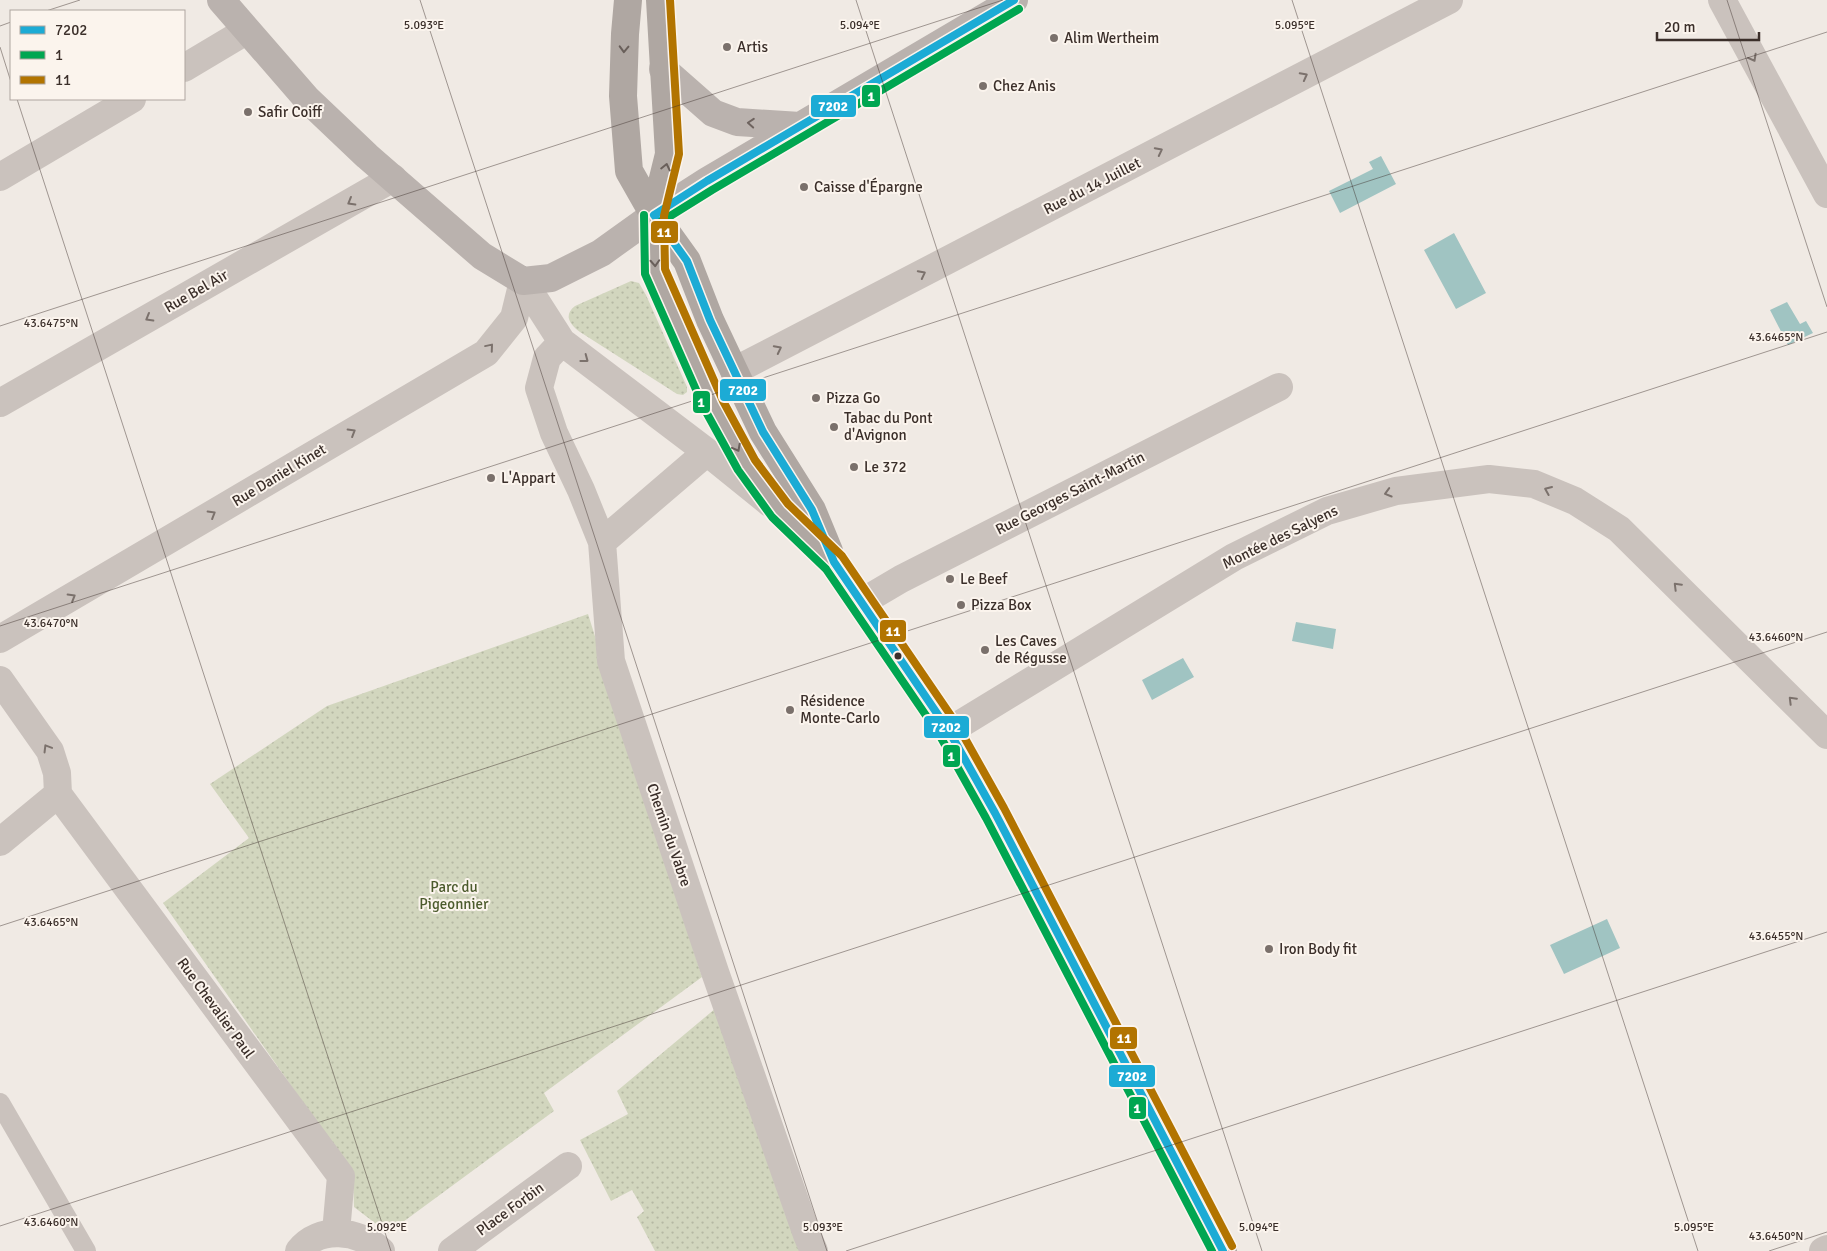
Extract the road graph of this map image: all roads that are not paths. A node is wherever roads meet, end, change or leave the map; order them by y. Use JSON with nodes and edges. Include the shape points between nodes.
{"nodes":[{"id":1,"x":221,"y":0,"type":"edge"},
{"id":2,"x":628,"y":0,"type":"edge"},
{"id":3,"x":660,"y":0,"type":"edge"},
{"id":4,"x":1014,"y":0,"type":"edge"},
{"id":5,"x":1449,"y":0,"type":"edge"},
{"id":6,"x":1722,"y":0,"type":"edge"},
{"id":7,"x":246,"y":31,"type":"junction"},
{"id":8,"x":185,"y":67,"type":"edge"},
{"id":9,"x":663,"y":69,"type":"junction"},
{"id":10,"x":130,"y":100,"type":"edge"},
{"id":11,"x":800,"y":126,"type":"junction"},
{"id":12,"x":0,"y":177,"type":"edge"},
{"id":13,"x":393,"y":178,"type":"junction"},
{"id":14,"x":1827,"y":194,"type":"edge"},
{"id":15,"x":654,"y":215,"type":"junction"},
{"id":16,"x":522,"y":281,"type":"junction"},
{"id":17,"x":562,"y":342,"type":"junction"},
{"id":18,"x":734,"y":371,"type":"junction"},
{"id":19,"x":1279,"y":387,"type":"dead end"},
{"id":20,"x":0,"y":403,"type":"edge"},
{"id":21,"x":707,"y":452,"type":"junction"},
{"id":22,"x":780,"y":511,"type":"junction"},
{"id":23,"x":602,"y":542,"type":"junction"},
{"id":24,"x":834,"y":562,"type":"junction"},
{"id":25,"x":862,"y":602,"type":"junction"},
{"id":26,"x":0,"y":639,"type":"edge"},
{"id":27,"x":0,"y":680,"type":"edge"},
{"id":28,"x":949,"y":731,"type":"junction"},
{"id":29,"x":1827,"y":734,"type":"edge"},
{"id":30,"x":58,"y":794,"type":"junction"},
{"id":31,"x":0,"y":842,"type":"edge"},
{"id":32,"x":0,"y":1104,"type":"edge"},
{"id":33,"x":568,"y":1166,"type":"dead end"},
{"id":34,"x":336,"y":1232,"type":"junction"},
{"id":35,"x":1827,"y":1249,"type":"edge"},
{"id":36,"x":86,"y":1251,"type":"edge"},
{"id":37,"x":299,"y":1251,"type":"edge"},
{"id":38,"x":381,"y":1251,"type":"edge"},
{"id":39,"x":452,"y":1251,"type":"edge"},
{"id":40,"x":814,"y":1251,"type":"edge"},
{"id":41,"x":1223,"y":1251,"type":"edge"},
{"id":42,"x":1823,"y":1251,"type":"edge"}],
"edges":[{"from":1,"to":7,"type":"main road"},
{"from":2,"to":15,"type":"main road","one_way":true,"via":[[623,96],[629,171]]},
{"from":3,"to":9,"type":"main road"},
{"from":4,"to":11,"type":"main road"},
{"from":18,"to":5,"type":"street","name":"Rue du 14 Juillet","one_way":true},
{"from":6,"to":14,"type":"street","one_way":true},
{"from":7,"to":8,"type":"street"},
{"from":7,"to":13,"type":"main road","via":[[307,99]]},
{"from":11,"to":9,"type":"main road","one_way":true,"via":[[737,122],[713,112]]},
{"from":15,"to":9,"type":"main road","one_way":true,"via":[[669,154]]},
{"from":10,"to":12,"type":"street"},
{"from":11,"to":15,"type":"main road"},
{"from":13,"to":16,"type":"main road","via":[[482,256]]},
{"from":13,"to":20,"type":"street","name":"Rue Bel Air","one_way":true},
{"from":15,"to":16,"type":"main road","via":[[601,253],[551,278]]},
{"from":15,"to":18,"type":"main road","via":[[687,261]]},
{"from":15,"to":22,"type":"main road","one_way":true,"via":[[655,270],[714,405],[747,466]]},
{"from":16,"to":17,"type":"street"},
{"from":26,"to":16,"type":"street","name":"Rue Daniel Kinet","one_way":true,"via":[[486,353],[514,318]]},
{"from":17,"to":21,"type":"street","one_way":true},
{"from":17,"to":23,"type":"street","name":"Chemin du Vabre","via":[[547,358],[539,388],[554,433]]},
{"from":18,"to":24,"type":"main road","via":[[763,432],[812,510]]},
{"from":19,"to":25,"type":"street","name":"Rue Georges Saint-Martin","via":[[901,579]]},
{"from":21,"to":22,"type":"street"},
{"from":21,"to":23,"type":"street"},
{"from":22,"to":24,"type":"main road"},
{"from":23,"to":40,"type":"street","name":"Chemin du Vabre","via":[[611,662],[715,972]]},
{"from":24,"to":25,"type":"main road"},
{"from":25,"to":28,"type":"main road"},
{"from":30,"to":27,"type":"street","one_way":true,"via":[[57,773],[50,751]]},
{"from":29,"to":28,"type":"street","name":"Montée des Salyens","one_way":true,"via":[[1619,529],[1575,501],[1534,484],[1489,479],[1396,491],[1326,511],[1234,557]]},
{"from":28,"to":41,"type":"main road","via":[[995,812]]},
{"from":30,"to":31,"type":"street"},
{"from":30,"to":34,"type":"street","name":"Rue Chevalier Paul","via":[[341,1176]]},
{"from":32,"to":36,"type":"lane"},
{"from":33,"to":39,"type":"street","name":"Place Forbin"},
{"from":34,"to":37,"type":"street","via":[[318,1237]]},
{"from":34,"to":38,"type":"street","via":[[355,1235]]},
{"from":35,"to":42,"type":"street"}]}
